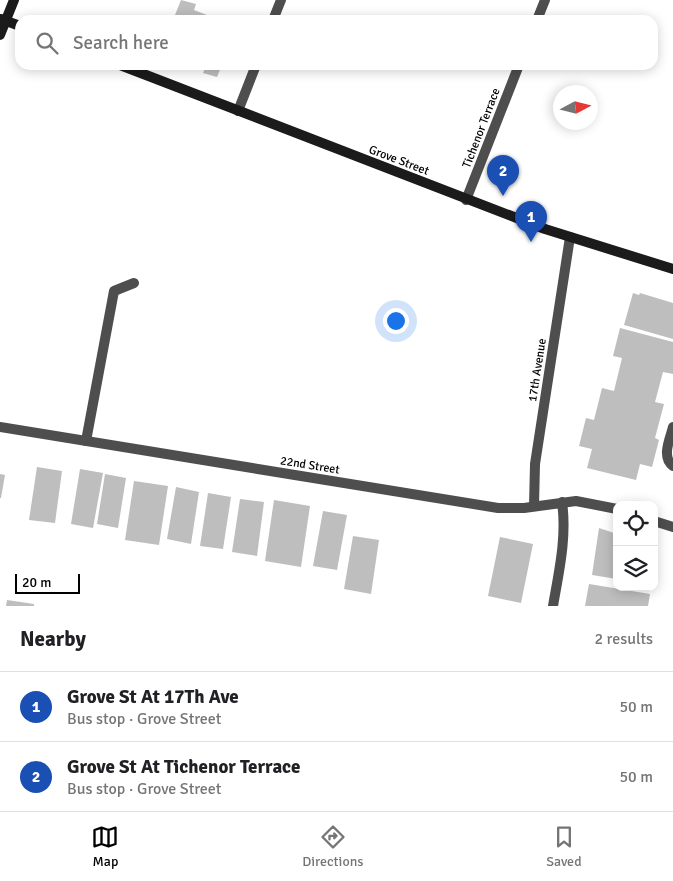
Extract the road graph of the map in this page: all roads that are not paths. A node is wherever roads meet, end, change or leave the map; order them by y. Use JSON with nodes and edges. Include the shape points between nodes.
{"nodes":[{"id":1,"x":14,"y":0,"type":"edge"},
{"id":2,"x":281,"y":0,"type":"edge"},
{"id":3,"x":545,"y":0,"type":"edge"},
{"id":4,"x":275,"y":15,"type":"edge"},
{"id":5,"x":539,"y":15,"type":"edge"},
{"id":6,"x":3,"y":19,"type":"edge"},
{"id":7,"x":15,"y":24,"type":"edge"},
{"id":8,"x":0,"y":35,"type":"edge"},
{"id":9,"x":133,"y":70,"type":"edge"},
{"id":10,"x":254,"y":70,"type":"edge"},
{"id":11,"x":517,"y":70,"type":"edge"},
{"id":12,"x":238,"y":111,"type":"junction"},
{"id":13,"x":466,"y":200,"type":"junction"},
{"id":14,"x":570,"y":237,"type":"junction"},
{"id":15,"x":673,"y":269,"type":"edge"},
{"id":16,"x":134,"y":283,"type":"dead end"},
{"id":17,"x":0,"y":427,"type":"edge"},
{"id":18,"x":673,"y":427,"type":"edge"},
{"id":19,"x":86,"y":441,"type":"junction"},
{"id":20,"x":673,"y":466,"type":"edge"},
{"id":21,"x":562,"y":502,"type":"junction"},
{"id":22,"x":534,"y":506,"type":"junction"},
{"id":23,"x":613,"y":508,"type":"edge"},
{"id":24,"x":658,"y":522,"type":"edge"},
{"id":25,"x":673,"y":527,"type":"edge"},
{"id":26,"x":553,"y":606,"type":"edge"}],
"edges":[{"from":1,"to":6,"type":"main road"},
{"from":2,"to":4,"type":"street"},
{"from":3,"to":5,"type":"street"},
{"from":6,"to":7,"type":"main road"},
{"from":6,"to":8,"type":"main road"},
{"from":9,"to":12,"type":"main road","name":"Grove Street"},
{"from":10,"to":12,"type":"street"},
{"from":11,"to":13,"type":"street","name":"Tichenor Terrace"},
{"from":12,"to":13,"type":"main road","name":"Grove Street"},
{"from":13,"to":14,"type":"main road","name":"Grove Street"},
{"from":14,"to":15,"type":"main road","name":"Grove Street"},
{"from":14,"to":22,"type":"street","name":"17th Avenue","via":[[535,464]]},
{"from":16,"to":19,"type":"street","via":[[114,291]]},
{"from":17,"to":19,"type":"street","name":"22nd Street"},
{"from":18,"to":20,"type":"street","via":[[666,453]]},
{"from":19,"to":22,"type":"street","name":"22nd Street","via":[[498,508]]},
{"from":21,"to":22,"type":"street","name":"22nd Street"},
{"from":21,"to":23,"type":"street","name":"22nd Street","via":[[588,502]]},
{"from":21,"to":26,"type":"street","via":[[564,543]]},
{"from":24,"to":25,"type":"street"}]}
